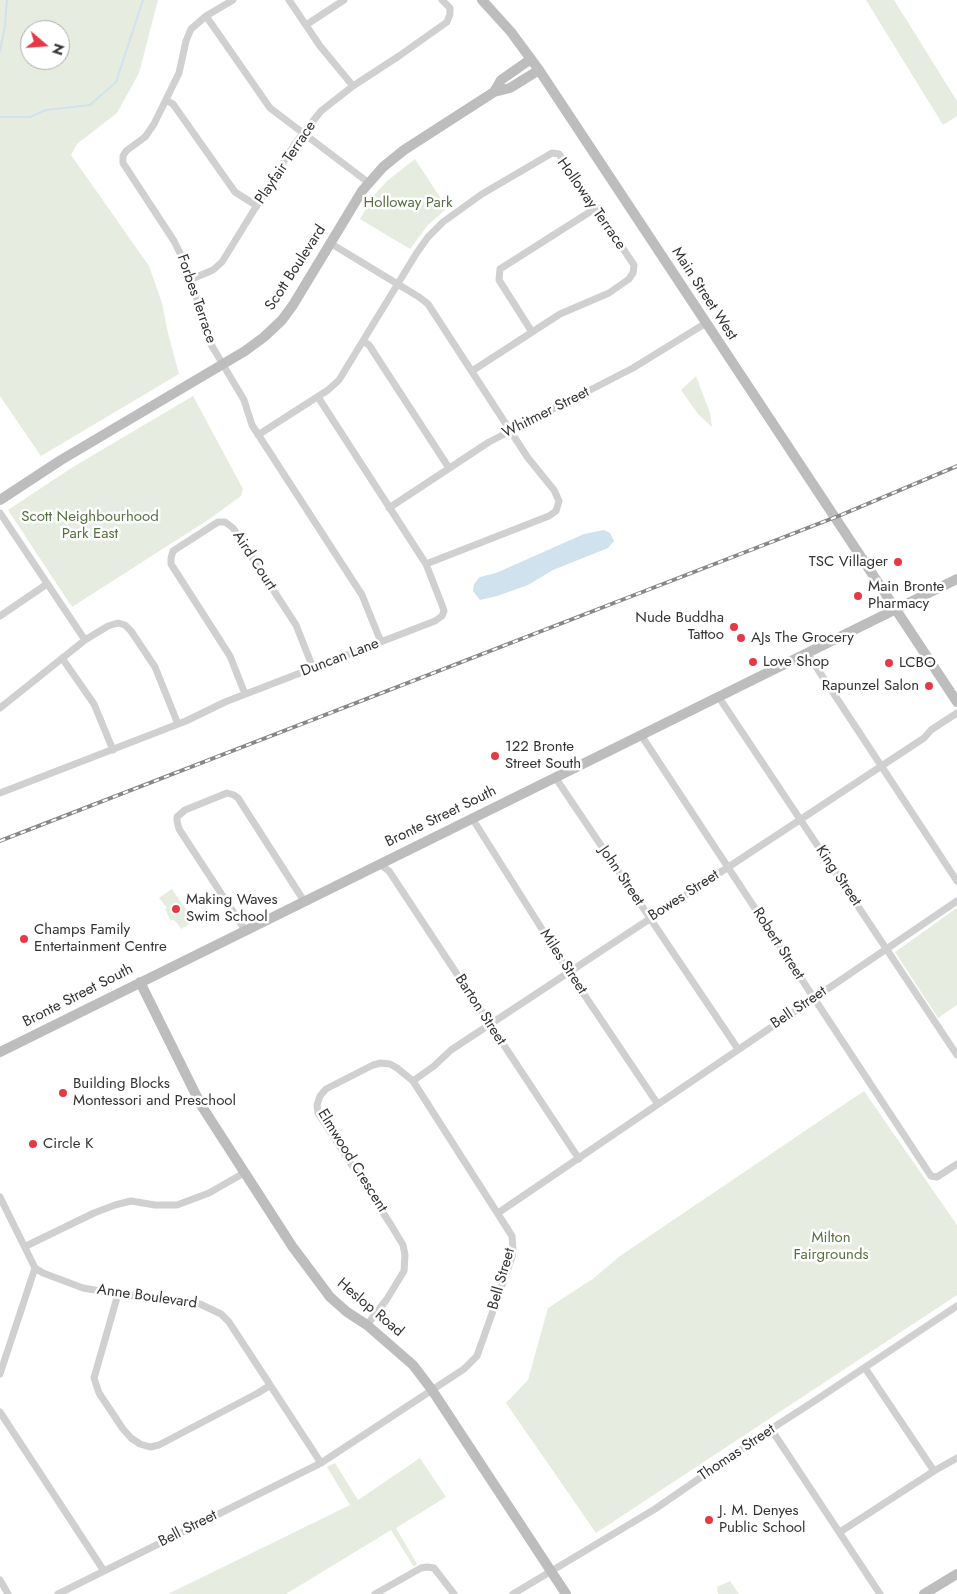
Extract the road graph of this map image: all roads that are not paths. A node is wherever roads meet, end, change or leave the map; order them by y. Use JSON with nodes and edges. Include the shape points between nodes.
{"nodes":[{"id":1,"x":233,"y":0,"type":"edge"},
{"id":2,"x":289,"y":0,"type":"edge"},
{"id":3,"x":344,"y":0,"type":"edge"},
{"id":4,"x":442,"y":0,"type":"edge"},
{"id":5,"x":482,"y":0,"type":"edge"},
{"id":6,"x":206,"y":16,"type":"junction"},
{"id":7,"x":306,"y":25,"type":"junction"},
{"id":8,"x":531,"y":60,"type":"junction"},
{"id":9,"x":539,"y":70,"type":"junction"},
{"id":10,"x":353,"y":86,"type":"junction"},
{"id":11,"x":494,"y":92,"type":"junction"},
{"id":12,"x":166,"y":100,"type":"junction"},
{"id":13,"x":302,"y":134,"type":"junction"},
{"id":14,"x":369,"y":183,"type":"junction"},
{"id":15,"x":257,"y":206,"type":"junction"},
{"id":16,"x":596,"y":208,"type":"junction"},
{"id":17,"x":330,"y":243,"type":"junction"},
{"id":18,"x":192,"y":279,"type":"junction"},
{"id":19,"x":398,"y":284,"type":"junction"},
{"id":20,"x":706,"y":323,"type":"junction"},
{"id":21,"x":532,"y":332,"type":"junction"},
{"id":22,"x":363,"y":341,"type":"junction"},
{"id":23,"x":222,"y":364,"type":"junction"},
{"id":24,"x":472,"y":371,"type":"junction"},
{"id":25,"x":318,"y":397,"type":"junction"},
{"id":26,"x":510,"y":431,"type":"junction"},
{"id":27,"x":258,"y":435,"type":"junction"},
{"id":28,"x":449,"y":468,"type":"junction"},
{"id":29,"x":0,"y":500,"type":"edge"},
{"id":30,"x":389,"y":508,"type":"junction"},
{"id":31,"x":0,"y":513,"type":"edge"},
{"id":32,"x":426,"y":564,"type":"junction"},
{"id":33,"x":957,"y":579,"type":"edge"},
{"id":34,"x":47,"y":584,"type":"junction"},
{"id":35,"x":896,"y":609,"type":"junction"},
{"id":36,"x":0,"y":616,"type":"edge"},
{"id":37,"x":85,"y":640,"type":"junction"},
{"id":38,"x":381,"y":642,"type":"junction"},
{"id":39,"x":808,"y":653,"type":"junction"},
{"id":40,"x":62,"y":658,"type":"junction"},
{"id":41,"x":313,"y":668,"type":"junction"},
{"id":42,"x":245,"y":694,"type":"junction"},
{"id":43,"x":718,"y":696,"type":"junction"},
{"id":44,"x":957,"y":702,"type":"edge"},
{"id":45,"x":0,"y":708,"type":"edge"},
{"id":46,"x":957,"y":713,"type":"edge"},
{"id":47,"x":178,"y":724,"type":"junction"},
{"id":48,"x":640,"y":735,"type":"junction"},
{"id":49,"x":112,"y":750,"type":"junction"},
{"id":50,"x":881,"y":766,"type":"junction"},
{"id":51,"x":555,"y":777,"type":"junction"},
{"id":52,"x":0,"y":793,"type":"edge"},
{"id":53,"x":472,"y":818,"type":"junction"},
{"id":54,"x":800,"y":819,"type":"junction"},
{"id":55,"x":379,"y":864,"type":"junction"},
{"id":56,"x":728,"y":867,"type":"junction"},
{"id":57,"x":957,"y":881,"type":"edge"},
{"id":58,"x":304,"y":901,"type":"junction"},
{"id":59,"x":957,"y":901,"type":"edge"},
{"id":60,"x":650,"y":918,"type":"junction"},
{"id":61,"x":245,"y":930,"type":"junction"},
{"id":62,"x":886,"y":949,"type":"junction"},
{"id":63,"x":569,"y":972,"type":"junction"},
{"id":64,"x":140,"y":982,"type":"junction"},
{"id":65,"x":814,"y":998,"type":"junction"},
{"id":66,"x":490,"y":1024,"type":"junction"},
{"id":67,"x":738,"y":1049,"type":"junction"},
{"id":68,"x":0,"y":1052,"type":"edge"},
{"id":69,"x":957,"y":1055,"type":"edge"},
{"id":70,"x":413,"y":1081,"type":"junction"},
{"id":71,"x":657,"y":1104,"type":"junction"},
{"id":72,"x":579,"y":1159,"type":"junction"},
{"id":73,"x":957,"y":1164,"type":"edge"},
{"id":74,"x":244,"y":1172,"type":"junction"},
{"id":75,"x":0,"y":1197,"type":"edge"},
{"id":76,"x":498,"y":1213,"type":"junction"},
{"id":77,"x":26,"y":1246,"type":"junction"},
{"id":78,"x":35,"y":1268,"type":"junction"},
{"id":79,"x":118,"y":1294,"type":"junction"},
{"id":80,"x":957,"y":1306,"type":"edge"},
{"id":81,"x":367,"y":1325,"type":"junction"},
{"id":82,"x":865,"y":1368,"type":"junction"},
{"id":83,"x":0,"y":1374,"type":"edge"},
{"id":84,"x":269,"y":1386,"type":"junction"},
{"id":85,"x":432,"y":1390,"type":"junction"},
{"id":86,"x":0,"y":1412,"type":"edge"},
{"id":87,"x":771,"y":1429,"type":"junction"},
{"id":88,"x":957,"y":1458,"type":"edge"},
{"id":89,"x":321,"y":1463,"type":"junction"},
{"id":90,"x":934,"y":1471,"type":"junction"},
{"id":91,"x":840,"y":1532,"type":"junction"},
{"id":92,"x":550,"y":1570,"type":"junction"},
{"id":93,"x":104,"y":1571,"type":"junction"},
{"id":94,"x":957,"y":1574,"type":"edge"},
{"id":95,"x":0,"y":1580,"type":"edge"},
{"id":96,"x":8,"y":1594,"type":"edge"},
{"id":97,"x":58,"y":1594,"type":"edge"},
{"id":98,"x":375,"y":1594,"type":"edge"},
{"id":99,"x":454,"y":1594,"type":"edge"},
{"id":100,"x":513,"y":1594,"type":"edge"},
{"id":101,"x":566,"y":1594,"type":"edge"},
{"id":102,"x":880,"y":1594,"type":"edge"},
{"id":103,"x":924,"y":1594,"type":"edge"}],
"edges":[{"from":1,"to":6,"type":"street","name":"Forbes Terrace"},
{"from":2,"to":7,"type":"street"},
{"from":3,"to":7,"type":"street"},
{"from":4,"to":10,"type":"street","name":"Playfair Terrace","via":[[450,8],[447,22]]},
{"from":5,"to":8,"type":"main road","name":"Main Street West"},
{"from":6,"to":12,"type":"street","name":"Forbes Terrace","via":[[189,33],[179,73]]},
{"from":6,"to":13,"type":"street","via":[[270,108]]},
{"from":7,"to":10,"type":"street"},
{"from":8,"to":9,"type":"main road","name":"Main Street West"},
{"from":8,"to":11,"type":"main road","name":"Scott Boulevard","via":[[501,80]]},
{"from":9,"to":11,"type":"main road","name":"Scott Boulevard","via":[[510,88]]},
{"from":9,"to":20,"type":"main road","name":"Main Street West"},
{"from":10,"to":13,"type":"street","name":"Playfair Terrace"},
{"from":11,"to":14,"type":"main road","name":"Scott Boulevard","via":[[395,157]]},
{"from":12,"to":15,"type":"street","via":[[173,104],[228,184]]},
{"from":12,"to":18,"type":"street","name":"Forbes Terrace","via":[[149,132],[126,151],[123,163],[174,241]]},
{"from":13,"to":14,"type":"street"},
{"from":13,"to":15,"type":"street","name":"Playfair Terrace"},
{"from":14,"to":17,"type":"main road","name":"Scott Boulevard"},
{"from":15,"to":18,"type":"street","name":"Playfair Terrace","via":[[222,262],[213,270]]},
{"from":16,"to":19,"type":"street","name":"Holloway Terrace","via":[[562,157],[552,153],[451,215],[422,246]]},
{"from":16,"to":21,"type":"street","via":[[500,269],[499,280]]},
{"from":16,"to":21,"type":"street","name":"Holloway Terrace","via":[[634,265],[632,276],[604,296],[564,312]]},
{"from":17,"to":19,"type":"street"},
{"from":17,"to":23,"type":"main road","name":"Scott Boulevard","via":[[282,320],[259,341]]},
{"from":18,"to":23,"type":"street","name":"Forbes Terrace","via":[[208,337]]},
{"from":19,"to":22,"type":"street","name":"Holloway Terrace"},
{"from":19,"to":24,"type":"street","via":[[428,304]]},
{"from":20,"to":26,"type":"street","name":"Whitmer Street","via":[[633,368]]},
{"from":20,"to":35,"type":"main road","name":"Main Street West"},
{"from":21,"to":24,"type":"street","name":"Holloway Terrace"},
{"from":22,"to":25,"type":"street","name":"Holloway Terrace","via":[[339,380]]},
{"from":22,"to":28,"type":"street","via":[[369,345]]},
{"from":23,"to":27,"type":"street","name":"Forbes Terrace","via":[[244,400]]},
{"from":23,"to":29,"type":"main road","name":"Scott Boulevard","via":[[60,460]]},
{"from":24,"to":26,"type":"street"},
{"from":25,"to":27,"type":"street","name":"Holloway Terrace"},
{"from":25,"to":30,"type":"street","name":"Duncan Lane"},
{"from":26,"to":28,"type":"street","name":"Whitmer Street"},
{"from":26,"to":32,"type":"street","via":[[557,496],[559,504],[556,511]]},
{"from":27,"to":38,"type":"street","name":"Forbes Terrace","via":[[362,595]]},
{"from":28,"to":30,"type":"street","name":"Whitmer Street"},
{"from":30,"to":32,"type":"street","name":"Duncan Lane"},
{"from":31,"to":34,"type":"street"},
{"from":32,"to":38,"type":"street","name":"Duncan Lane","via":[[444,611],[442,616]]},
{"from":33,"to":35,"type":"main road","name":"Bronte Street South"},
{"from":34,"to":36,"type":"street"},
{"from":34,"to":37,"type":"street"},
{"from":35,"to":39,"type":"main road","name":"Bronte Street South"},
{"from":35,"to":44,"type":"main road","name":"Main Street West"},
{"from":37,"to":40,"type":"street"},
{"from":37,"to":47,"type":"street","via":[[112,624],[125,625],[157,670]]},
{"from":38,"to":41,"type":"street","name":"Duncan Lane"},
{"from":39,"to":43,"type":"main road","name":"Bronte Street South"},
{"from":39,"to":50,"type":"street"},
{"from":40,"to":45,"type":"street"},
{"from":40,"to":49,"type":"street","via":[[94,704]]},
{"from":41,"to":42,"type":"street","name":"Duncan Lane"},
{"from":41,"to":42,"type":"street","name":"Aird Court","via":[[296,625],[231,525],[218,522],[174,552],[171,564],[230,656]]},
{"from":42,"to":47,"type":"street","name":"Duncan Lane"},
{"from":43,"to":48,"type":"main road","name":"Bronte Street South"},
{"from":43,"to":54,"type":"street","name":"King Street"},
{"from":46,"to":50,"type":"street","name":"Bowes Street"},
{"from":47,"to":49,"type":"street","name":"Duncan Lane"},
{"from":48,"to":51,"type":"main road","name":"Bronte Street South"},
{"from":48,"to":56,"type":"street","name":"Robert Street"},
{"from":49,"to":52,"type":"street","name":"Duncan Lane"},
{"from":50,"to":54,"type":"street","name":"Bowes Street"},
{"from":50,"to":57,"type":"street"},
{"from":51,"to":53,"type":"main road","name":"Bronte Street South"},
{"from":51,"to":60,"type":"street","name":"John Street"},
{"from":53,"to":55,"type":"main road","name":"Bronte Street South"},
{"from":53,"to":63,"type":"street","name":"Miles Street"},
{"from":54,"to":56,"type":"street","name":"Bowes Street"},
{"from":54,"to":62,"type":"street","name":"King Street"},
{"from":55,"to":58,"type":"main road","name":"Bronte Street South"},
{"from":55,"to":66,"type":"street","name":"Barton Street","via":[[389,871]]},
{"from":56,"to":60,"type":"street","name":"Bowes Street"},
{"from":56,"to":65,"type":"street","name":"Robert Street"},
{"from":58,"to":61,"type":"main road","name":"Bronte Street South"},
{"from":58,"to":61,"type":"street","via":[[237,797],[226,794],[185,810],[177,817],[179,829]]},
{"from":59,"to":62,"type":"street","name":"Bell Street"},
{"from":60,"to":63,"type":"street","name":"Bowes Street"},
{"from":60,"to":67,"type":"street","name":"John Street"},
{"from":61,"to":64,"type":"main road","name":"Bronte Street South"},
{"from":62,"to":65,"type":"street","name":"Bell Street"},
{"from":62,"to":69,"type":"street","name":"King Street"},
{"from":63,"to":66,"type":"street","name":"Bowes Street"},
{"from":63,"to":71,"type":"street","name":"Miles Street"},
{"from":64,"to":68,"type":"main road","name":"Bronte Street South"},
{"from":64,"to":74,"type":"main road","name":"Heslop Road","via":[[201,1105]]},
{"from":65,"to":67,"type":"street","name":"Bell Street"},
{"from":65,"to":73,"type":"street","name":"Robert Street","via":[[931,1176],[939,1176]]},
{"from":66,"to":70,"type":"street","name":"Bowes Street"},
{"from":66,"to":72,"type":"street","name":"Barton Street"},
{"from":67,"to":71,"type":"street","name":"Bell Street"},
{"from":70,"to":76,"type":"street","name":"Elmwood Crescent"},
{"from":70,"to":81,"type":"street","name":"Elmwood Crescent","via":[[390,1064],[381,1063],[326,1090],[317,1105],[318,1113],[403,1245],[404,1271]]},
{"from":71,"to":72,"type":"street","name":"Bell Street"},
{"from":72,"to":76,"type":"street","name":"Bell Street"},
{"from":74,"to":77,"type":"street","via":[[209,1193],[177,1205],[131,1201],[115,1205]]},
{"from":74,"to":81,"type":"main road","name":"Heslop Road","via":[[330,1297]]},
{"from":75,"to":77,"type":"street"},
{"from":76,"to":85,"type":"street","name":"Bell Street","via":[[512,1236],[514,1249],[480,1350],[464,1369]]},
{"from":77,"to":78,"type":"street"},
{"from":78,"to":79,"type":"street","name":"Anne Boulevard","via":[[83,1288]]},
{"from":78,"to":83,"type":"street"},
{"from":79,"to":84,"type":"street","name":"Anne Boulevard","via":[[200,1304],[221,1314]]},
{"from":79,"to":84,"type":"street","via":[[94,1378],[99,1393],[123,1428],[140,1444],[159,1445]]},
{"from":80,"to":82,"type":"street","name":"Thomas Street"},
{"from":81,"to":85,"type":"main road","name":"Heslop Road","via":[[413,1365]]},
{"from":82,"to":87,"type":"street","name":"Thomas Street"},
{"from":82,"to":90,"type":"street"},
{"from":84,"to":89,"type":"street","name":"Anne Boulevard"},
{"from":85,"to":89,"type":"street","name":"Bell Street"},
{"from":85,"to":92,"type":"main road","name":"Heslop Road"},
{"from":86,"to":93,"type":"street"},
{"from":87,"to":91,"type":"street"},
{"from":87,"to":92,"type":"street","name":"Thomas Street","via":[[655,1509]]},
{"from":88,"to":90,"type":"street"},
{"from":89,"to":93,"type":"street","name":"Bell Street"},
{"from":90,"to":91,"type":"street"},
{"from":91,"to":102,"type":"street"},
{"from":92,"to":100,"type":"street","name":"Thomas Street"},
{"from":92,"to":101,"type":"main road","name":"Heslop Road"},
{"from":93,"to":97,"type":"street","name":"Bell Street"},
{"from":94,"to":103,"type":"main road"},
{"from":95,"to":96,"type":"street"},
{"from":98,"to":99,"type":"street","via":[[427,1567],[434,1568]]}]}
